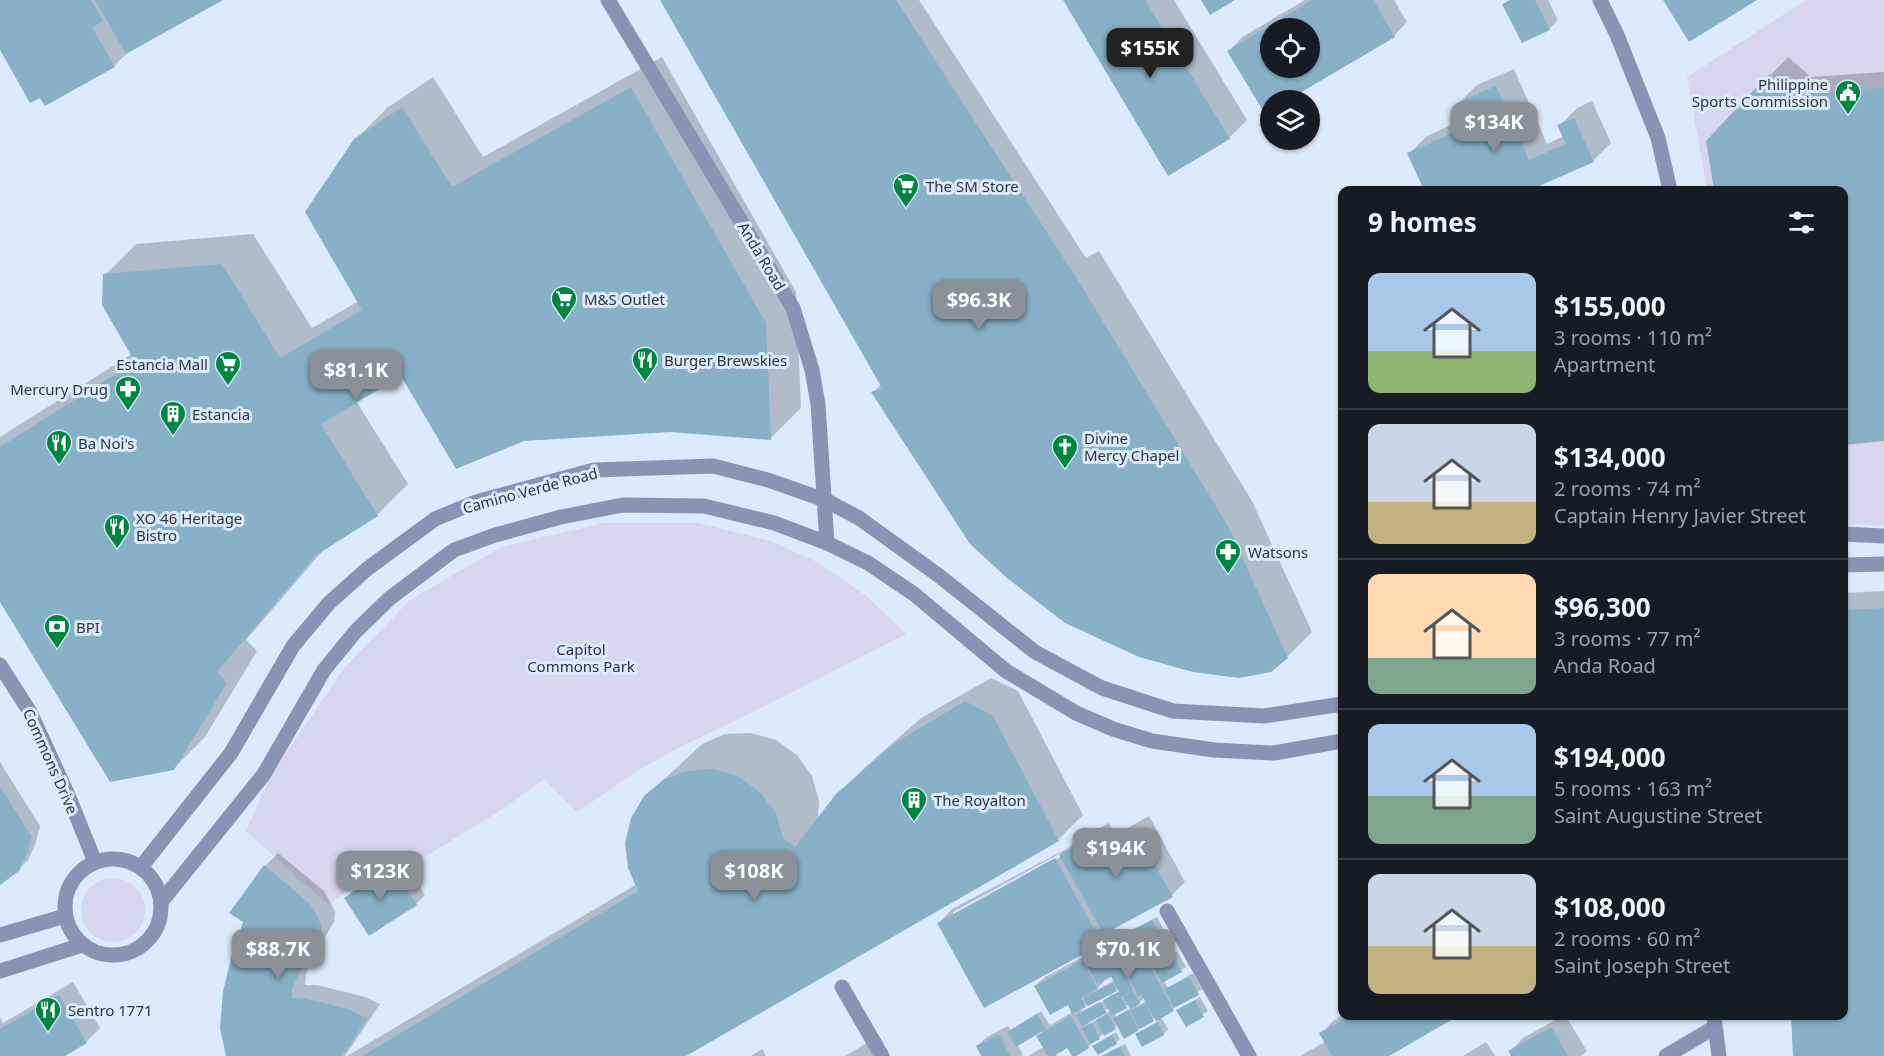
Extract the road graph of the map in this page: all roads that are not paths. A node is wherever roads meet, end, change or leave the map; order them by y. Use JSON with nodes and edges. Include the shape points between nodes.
{"nodes":[{"id":1,"x":608,"y":0,"type":"edge"},
{"id":2,"x":1600,"y":0,"type":"edge"},
{"id":3,"x":1669,"y":186,"type":"edge"},
{"id":4,"x":825,"y":500,"type":"junction"},
{"id":5,"x":1848,"y":534,"type":"edge"},
{"id":6,"x":1884,"y":536,"type":"edge"},
{"id":7,"x":827,"y":543,"type":"junction"},
{"id":8,"x":1884,"y":564,"type":"edge"},
{"id":9,"x":1848,"y":565,"type":"edge"},
{"id":10,"x":0,"y":664,"type":"edge"},
{"id":11,"x":1338,"y":705,"type":"edge"},
{"id":12,"x":1338,"y":742,"type":"edge"},
{"id":13,"x":95,"y":862,"type":"junction"},
{"id":14,"x":141,"y":867,"type":"junction"},
{"id":15,"x":161,"y":902,"type":"junction"},
{"id":16,"x":1167,"y":911,"type":"dead end"},
{"id":17,"x":65,"y":916,"type":"junction"},
{"id":18,"x":0,"y":935,"type":"edge"},
{"id":19,"x":82,"y":945,"type":"junction"},
{"id":20,"x":0,"y":971,"type":"edge"},
{"id":21,"x":842,"y":987,"type":"dead end"},
{"id":22,"x":1714,"y":1021,"type":"edge"},
{"id":23,"x":882,"y":1056,"type":"edge"},
{"id":24,"x":1249,"y":1056,"type":"edge"},
{"id":25,"x":1666,"y":1056,"type":"edge"},
{"id":26,"x":1719,"y":1056,"type":"edge"}],
"edges":[{"from":1,"to":4,"type":"street","name":"Anda Road","via":[[793,308],[818,404]]},
{"from":2,"to":3,"type":"street","via":[[1658,138]]},
{"from":4,"to":7,"type":"street","name":"Anda Road"},
{"from":4,"to":11,"type":"street","name":"Camino Verde Road","via":[[859,518],[938,575],[1035,652],[1102,688],[1173,711],[1264,716]]},
{"from":4,"to":14,"type":"street","name":"Camino Verde Road","via":[[713,466],[605,470],[476,502],[435,519],[367,569],[329,603],[293,646],[231,753]]},
{"from":5,"to":6,"type":"street"},
{"from":7,"to":12,"type":"street","via":[[914,594],[1005,671],[1076,713],[1113,729],[1152,741],[1214,750],[1274,753]]},
{"from":7,"to":15,"type":"street","via":[[774,523],[704,506],[623,505],[561,517],[454,550],[390,598],[355,632],[324,670],[264,774]]},
{"from":8,"to":9,"type":"street"},
{"from":10,"to":13,"type":"street","name":"Commons Drive","via":[[30,712]]},
{"from":13,"to":14,"type":"street","via":[[118,858]]},
{"from":13,"to":17,"type":"street","via":[[80,870],[70,884],[64,900]]},
{"from":14,"to":15,"type":"street","via":[[154,883]]},
{"from":15,"to":19,"type":"street","via":[[155,930],[135,950],[108,955]]},
{"from":16,"to":24,"type":"street"},
{"from":17,"to":18,"type":"street"},
{"from":17,"to":19,"type":"street"},
{"from":19,"to":20,"type":"street"},
{"from":21,"to":23,"type":"street"},
{"from":22,"to":25,"type":"street"},
{"from":22,"to":26,"type":"street"}]}
